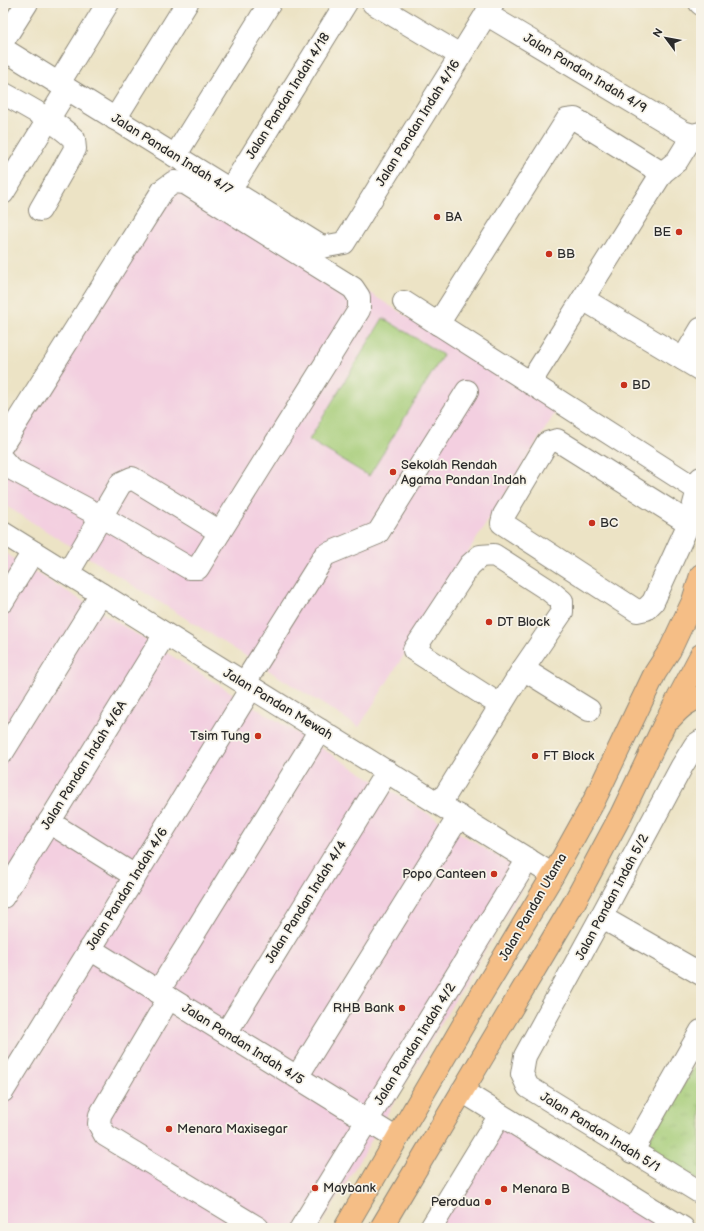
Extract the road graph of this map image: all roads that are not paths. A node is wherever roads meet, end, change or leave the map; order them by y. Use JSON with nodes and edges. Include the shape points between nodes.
{"nodes":[{"id":1,"x":26,"y":3,"type":"edge"},
{"id":2,"x":108,"y":3,"type":"edge"},
{"id":3,"x":187,"y":3,"type":"edge"},
{"id":4,"x":270,"y":3,"type":"edge"},
{"id":5,"x":346,"y":3,"type":"edge"},
{"id":6,"x":373,"y":3,"type":"edge"},
{"id":7,"x":489,"y":8,"type":"edge"},
{"id":8,"x":3,"y":41,"type":"edge"},
{"id":9,"x":3,"y":49,"type":"edge"},
{"id":10,"x":460,"y":55,"type":"junction"},
{"id":11,"x":63,"y":86,"type":"junction"},
{"id":12,"x":3,"y":93,"type":"edge"},
{"id":13,"x":115,"y":119,"type":"junction"},
{"id":14,"x":48,"y":120,"type":"junction"},
{"id":15,"x":693,"y":133,"type":"edge"},
{"id":16,"x":175,"y":156,"type":"junction"},
{"id":17,"x":662,"y":173,"type":"junction"},
{"id":18,"x":230,"y":190,"type":"junction"},
{"id":19,"x":3,"y":193,"type":"edge"},
{"id":20,"x":40,"y":210,"type":"dead end"},
{"id":21,"x":344,"y":243,"type":"joint"},
{"id":22,"x":583,"y":299,"type":"junction"},
{"id":23,"x":404,"y":302,"type":"dead end"},
{"id":24,"x":438,"y":324,"type":"junction"},
{"id":25,"x":701,"y":329,"type":"edge"},
{"id":26,"x":683,"y":359,"type":"junction"},
{"id":27,"x":701,"y":370,"type":"edge"},
{"id":28,"x":530,"y":383,"type":"junction"},
{"id":29,"x":467,"y":391,"type":"dead end"},
{"id":30,"x":3,"y":444,"type":"edge"},
{"id":31,"x":3,"y":460,"type":"edge"},
{"id":32,"x":700,"y":484,"type":"edge"},
{"id":33,"x":102,"y":517,"type":"junction"},
{"id":34,"x":689,"y":523,"type":"junction"},
{"id":35,"x":220,"y":532,"type":"junction"},
{"id":36,"x":3,"y":534,"type":"edge"},
{"id":37,"x":33,"y":552,"type":"junction"},
{"id":38,"x":68,"y":573,"type":"junction"},
{"id":39,"x":701,"y":575,"type":"edge"},
{"id":40,"x":101,"y":594,"type":"junction"},
{"id":41,"x":3,"y":601,"type":"edge"},
{"id":42,"x":693,"y":601,"type":"junction"},
{"id":43,"x":165,"y":634,"type":"junction"},
{"id":44,"x":699,"y":662,"type":"edge"},
{"id":45,"x":523,"y":669,"type":"junction"},
{"id":46,"x":654,"y":673,"type":"junction"},
{"id":47,"x":247,"y":686,"type":"junction"},
{"id":48,"x":701,"y":697,"type":"edge"},
{"id":49,"x":500,"y":705,"type":"junction"},
{"id":50,"x":589,"y":710,"type":"dead end"},
{"id":51,"x":664,"y":725,"type":"junction"},
{"id":52,"x":320,"y":730,"type":"junction"},
{"id":53,"x":701,"y":741,"type":"edge"},
{"id":54,"x":3,"y":752,"type":"edge"},
{"id":55,"x":387,"y":771,"type":"junction"},
{"id":56,"x":440,"y":804,"type":"junction"},
{"id":57,"x":459,"y":816,"type":"junction"},
{"id":58,"x":49,"y":822,"type":"junction"},
{"id":59,"x":528,"y":859,"type":"junction"},
{"id":60,"x":553,"y":875,"type":"junction"},
{"id":61,"x":135,"y":876,"type":"junction"},
{"id":62,"x":6,"y":884,"type":"edge"},
{"id":63,"x":601,"y":917,"type":"junction"},
{"id":64,"x":90,"y":949,"type":"junction"},
{"id":65,"x":701,"y":974,"type":"edge"},
{"id":66,"x":164,"y":995,"type":"junction"},
{"id":67,"x":701,"y":1031,"type":"edge"},
{"id":68,"x":226,"y":1033,"type":"junction"},
{"id":69,"x":525,"y":1056,"type":"joint"},
{"id":70,"x":7,"y":1076,"type":"edge"},
{"id":71,"x":297,"y":1077,"type":"junction"},
{"id":72,"x":462,"y":1091,"type":"junction"},
{"id":73,"x":500,"y":1115,"type":"junction"},
{"id":74,"x":368,"y":1120,"type":"junction"},
{"id":75,"x":397,"y":1139,"type":"junction"},
{"id":76,"x":632,"y":1152,"type":"junction"},
{"id":77,"x":701,"y":1193,"type":"edge"},
{"id":78,"x":258,"y":1228,"type":"edge"},
{"id":79,"x":301,"y":1228,"type":"edge"},
{"id":80,"x":345,"y":1228,"type":"edge"},
{"id":81,"x":382,"y":1228,"type":"edge"},
{"id":82,"x":431,"y":1228,"type":"edge"},
{"id":83,"x":682,"y":1228,"type":"edge"}],
"edges":[{"from":1,"to":8,"type":"street"},
{"from":2,"to":11,"type":"street"},
{"from":3,"to":13,"type":"street"},
{"from":4,"to":16,"type":"street"},
{"from":5,"to":18,"type":"street","name":"Jalan Pandan Indah 4/18"},
{"from":6,"to":10,"type":"street"},
{"from":7,"to":10,"type":"street","name":"Jalan Pandan Indah 4/16"},
{"from":7,"to":15,"type":"street","name":"Jalan Pandan Indah 4/9"},
{"from":9,"to":11,"type":"street","name":"Jalan Pandan Indah 4/7"},
{"from":10,"to":21,"type":"street","name":"Jalan Pandan Indah 4/16"},
{"from":11,"to":13,"type":"street","name":"Jalan Pandan Indah 4/7"},
{"from":11,"to":14,"type":"street"},
{"from":12,"to":14,"type":"street"},
{"from":13,"to":16,"type":"street","name":"Jalan Pandan Indah 4/7"},
{"from":14,"to":19,"type":"street"},
{"from":14,"to":20,"type":"street","via":[[74,139],[74,149]]},
{"from":15,"to":17,"type":"street","via":[[672,151]]},
{"from":16,"to":18,"type":"street","name":"Jalan Pandan Indah 4/7"},
{"from":17,"to":22,"type":"street"},
{"from":17,"to":24,"type":"street","via":[[575,119],[567,120]]},
{"from":18,"to":21,"type":"street","name":"Jalan Pandan Indah 4/7","via":[[322,247]]},
{"from":22,"to":26,"type":"street"},
{"from":22,"to":28,"type":"street"},
{"from":23,"to":24,"type":"street"},
{"from":24,"to":28,"type":"street"},
{"from":25,"to":26,"type":"street"},
{"from":26,"to":27,"type":"street"},
{"from":28,"to":32,"type":"street"},
{"from":29,"to":47,"type":"street","name":"Jalan Pandan Indah 4/6","via":[[378,533],[325,555]]},
{"from":30,"to":35,"type":"street","via":[[163,190],[174,182],[185,183],[353,288],[359,297],[360,310]]},
{"from":31,"to":33,"type":"street","via":[[10,468]]},
{"from":32,"to":34,"type":"street"},
{"from":33,"to":35,"type":"street","via":[[189,568],[198,568]]},
{"from":33,"to":35,"type":"street","via":[[121,483],[132,478]]},
{"from":33,"to":38,"type":"street"},
{"from":34,"to":34,"type":"street","via":[[653,602],[646,609],[637,611],[502,523],[504,515],[547,443],[557,440]]},
{"from":36,"to":37,"type":"street","name":"Jalan Pandan Mewah"},
{"from":37,"to":38,"type":"street","name":"Jalan Pandan Mewah"},
{"from":37,"to":41,"type":"street"},
{"from":38,"to":40,"type":"street","name":"Jalan Pandan Mewah"},
{"from":39,"to":42,"type":"main road","name":"Jalan Pandan Utama"},
{"from":40,"to":43,"type":"street","name":"Jalan Pandan Mewah"},
{"from":40,"to":54,"type":"street"},
{"from":42,"to":44,"type":"main road","via":[[690,632],[693,654]]},
{"from":42,"to":46,"type":"main road","name":"Jalan Pandan Utama","via":[[670,650]]},
{"from":43,"to":47,"type":"street","name":"Jalan Pandan Mewah"},
{"from":43,"to":58,"type":"street","name":"Jalan Pandan Indah 4/6A"},
{"from":44,"to":46,"type":"main road"},
{"from":44,"to":51,"type":"main road"},
{"from":45,"to":49,"type":"street"},
{"from":45,"to":49,"type":"street","via":[[562,612],[562,601],[494,555],[480,556],[470,565],[414,650]]},
{"from":45,"to":50,"type":"street"},
{"from":46,"to":60,"type":"main road","name":"Jalan Pandan Utama","via":[[593,802]]},
{"from":47,"to":52,"type":"street","name":"Jalan Pandan Mewah"},
{"from":47,"to":61,"type":"street","name":"Jalan Pandan Indah 4/6"},
{"from":48,"to":51,"type":"main road","via":[[683,706]]},
{"from":49,"to":56,"type":"street"},
{"from":51,"to":72,"type":"main road","via":[[621,815],[574,903]]},
{"from":52,"to":55,"type":"street","name":"Jalan Pandan Mewah"},
{"from":52,"to":66,"type":"street"},
{"from":53,"to":63,"type":"street","name":"Jalan Pandan Indah 5/2","via":[[695,745],[682,766]]},
{"from":55,"to":56,"type":"street","name":"Jalan Pandan Mewah"},
{"from":55,"to":68,"type":"street","name":"Jalan Pandan Indah 4/4"},
{"from":56,"to":57,"type":"street","name":"Jalan Pandan Mewah"},
{"from":57,"to":59,"type":"street","name":"Jalan Pandan Mewah"},
{"from":57,"to":71,"type":"street"},
{"from":58,"to":61,"type":"street"},
{"from":58,"to":62,"type":"street","name":"Jalan Pandan Indah 4/6A"},
{"from":59,"to":60,"type":"street","name":"Jalan Pandan Mewah"},
{"from":59,"to":74,"type":"street","name":"Jalan Pandan Indah 4/2"},
{"from":60,"to":75,"type":"main road","name":"Jalan Pandan Utama"},
{"from":61,"to":64,"type":"street","name":"Jalan Pandan Indah 4/6"},
{"from":63,"to":65,"type":"street"},
{"from":63,"to":69,"type":"street","name":"Jalan Pandan Indah 5/2"},
{"from":64,"to":66,"type":"street","name":"Jalan Pandan Indah 4/5"},
{"from":64,"to":70,"type":"street","name":"Jalan Pandan Indah 4/6"},
{"from":66,"to":68,"type":"street","name":"Jalan Pandan Indah 4/5"},
{"from":66,"to":78,"type":"street","via":[[100,1115],[99,1124],[105,1134]]},
{"from":67,"to":76,"type":"street"},
{"from":68,"to":71,"type":"street","name":"Jalan Pandan Indah 4/5"},
{"from":69,"to":76,"type":"street","name":"Jalan Pandan Indah 5/1","via":[[522,1074],[528,1087]]},
{"from":71,"to":74,"type":"street","name":"Jalan Pandan Indah 4/5"},
{"from":72,"to":73,"type":"street"},
{"from":72,"to":75,"type":"main road","via":[[433,1125]]},
{"from":72,"to":81,"type":"main road"},
{"from":73,"to":82,"type":"street"},
{"from":73,"to":83,"type":"street"},
{"from":74,"to":75,"type":"street","name":"Jalan Pandan Indah 4/5"},
{"from":74,"to":79,"type":"street","name":"Jalan Pandan Indah 4/2"},
{"from":75,"to":80,"type":"main road","name":"Jalan Pandan Utama"},
{"from":76,"to":77,"type":"street","name":"Jalan Pandan Indah 5/1"}]}
